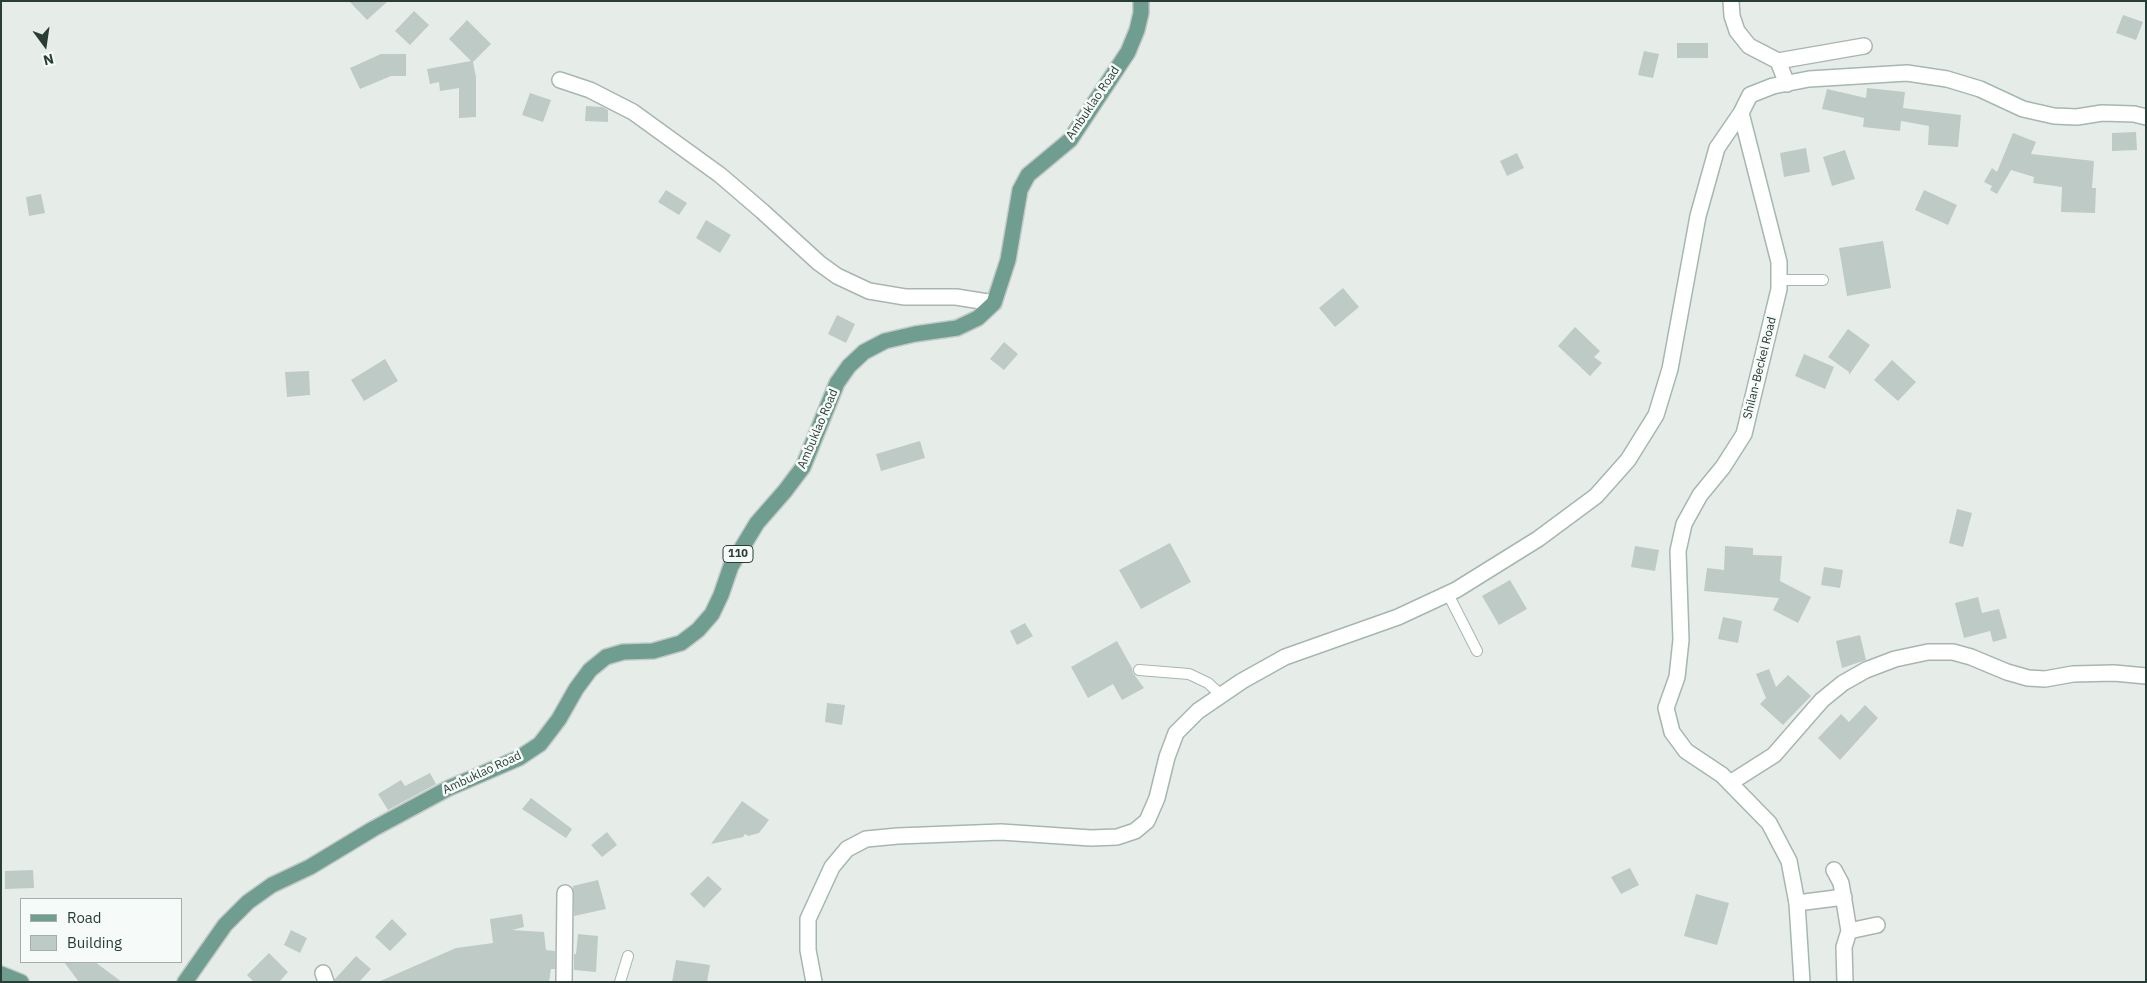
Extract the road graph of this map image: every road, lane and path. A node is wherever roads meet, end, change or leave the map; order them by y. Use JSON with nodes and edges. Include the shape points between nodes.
{"nodes":[{"id":1,"x":1141,"y":1,"type":"edge"},
{"id":2,"x":1731,"y":1,"type":"edge"},
{"id":3,"x":1864,"y":46,"type":"dead end"},
{"id":4,"x":1778,"y":61,"type":"junction"},
{"id":5,"x":560,"y":80,"type":"dead end"},
{"id":6,"x":1787,"y":84,"type":"junction"},
{"id":7,"x":1741,"y":113,"type":"junction"},
{"id":8,"x":2146,"y":117,"type":"edge"},
{"id":9,"x":1779,"y":280,"type":"junction"},
{"id":10,"x":1823,"y":280,"type":"dead end"},
{"id":11,"x":994,"y":303,"type":"junction"},
{"id":12,"x":1448,"y":594,"type":"junction"},
{"id":13,"x":1477,"y":651,"type":"dead end"},
{"id":14,"x":1138,"y":670,"type":"dead end"},
{"id":15,"x":2146,"y":676,"type":"edge"},
{"id":16,"x":1221,"y":695,"type":"junction"},
{"id":17,"x":1730,"y":783,"type":"junction"},
{"id":18,"x":1834,"y":870,"type":"dead end"},
{"id":19,"x":565,"y":893,"type":"dead end"},
{"id":20,"x":1844,"y":897,"type":"junction"},
{"id":21,"x":1797,"y":903,"type":"junction"},
{"id":22,"x":1877,"y":925,"type":"dead end"},
{"id":23,"x":1849,"y":931,"type":"junction"},
{"id":24,"x":628,"y":956,"type":"dead end"},
{"id":25,"x":1,"y":974,"type":"edge"},
{"id":26,"x":21,"y":982,"type":"edge"},
{"id":27,"x":185,"y":982,"type":"edge"},
{"id":28,"x":564,"y":982,"type":"edge"},
{"id":29,"x":620,"y":982,"type":"edge"},
{"id":30,"x":814,"y":982,"type":"edge"},
{"id":31,"x":1802,"y":982,"type":"edge"},
{"id":32,"x":1845,"y":982,"type":"edge"}],
"edges":[{"from":1,"to":11,"type":"main road","name":"Ambuklao Road","via":[[1142,13],[1128,52],[1070,140],[1028,175],[1020,190],[1008,260]]},
{"from":2,"to":4,"type":"street","via":[[1737,31],[1750,46]]},
{"from":3,"to":4,"type":"street"},
{"from":4,"to":6,"type":"street"},
{"from":5,"to":11,"type":"street","via":[[590,90],[633,112],[720,175],[837,276],[869,291],[905,298],[956,297]]},
{"from":6,"to":7,"type":"street","via":[[1750,95]]},
{"from":6,"to":8,"type":"street","via":[[1809,79],[1907,73],[1947,79],[1980,89],[2023,109],[2054,116],[2102,113]]},
{"from":7,"to":9,"type":"street","name":"Shilan-Beckel Road","via":[[1779,262]]},
{"from":7,"to":12,"type":"street","via":[[1717,148],[1698,216],[1670,369],[1656,416],[1628,460],[1596,496],[1538,539]]},
{"from":9,"to":10,"type":"lane"},
{"from":9,"to":17,"type":"street","name":"Shilan-Beckel Road","via":[[1744,434],[1700,495],[1684,524],[1678,551],[1682,640],[1677,677],[1666,708],[1672,732],[1686,751]]},
{"from":11,"to":27,"type":"main road","name":"Ambuklao Road","number":"110","via":[[978,318],[957,328],[885,341],[864,352],[849,366],[838,383],[804,467],[757,523],[731,566],[712,614],[698,630],[681,643],[653,651],[623,652],[606,657],[576,688],[540,744],[518,758],[449,788],[272,885],[225,924]]},
{"from":12,"to":13,"type":"lane"},
{"from":12,"to":16,"type":"street","via":[[1398,618],[1285,658]]},
{"from":14,"to":16,"type":"lane","via":[[1190,674],[1208,683]]},
{"from":15,"to":17,"type":"street","via":[[2114,673],[2028,678],[1953,652],[1928,652],[1896,659],[1843,683],[1822,700],[1774,756]]},
{"from":16,"to":30,"type":"street","via":[[1198,711],[1176,733],[1148,820],[1135,831],[1117,837],[1090,838],[1001,832],[898,836],[866,839],[847,849],[832,867],[808,918],[808,950]]},
{"from":17,"to":21,"type":"street","name":"Shilan-Beckel Road","via":[[1769,823],[1789,860]]},
{"from":18,"to":20,"type":"street"},
{"from":19,"to":28,"type":"street"},
{"from":20,"to":21,"type":"street"},
{"from":20,"to":23,"type":"street"},
{"from":21,"to":31,"type":"street","name":"Shilan-Beckel Road"},
{"from":22,"to":23,"type":"street"},
{"from":23,"to":32,"type":"street","via":[[1844,947]]},
{"from":24,"to":29,"type":"lane"},
{"from":25,"to":26,"type":"main road"}]}
